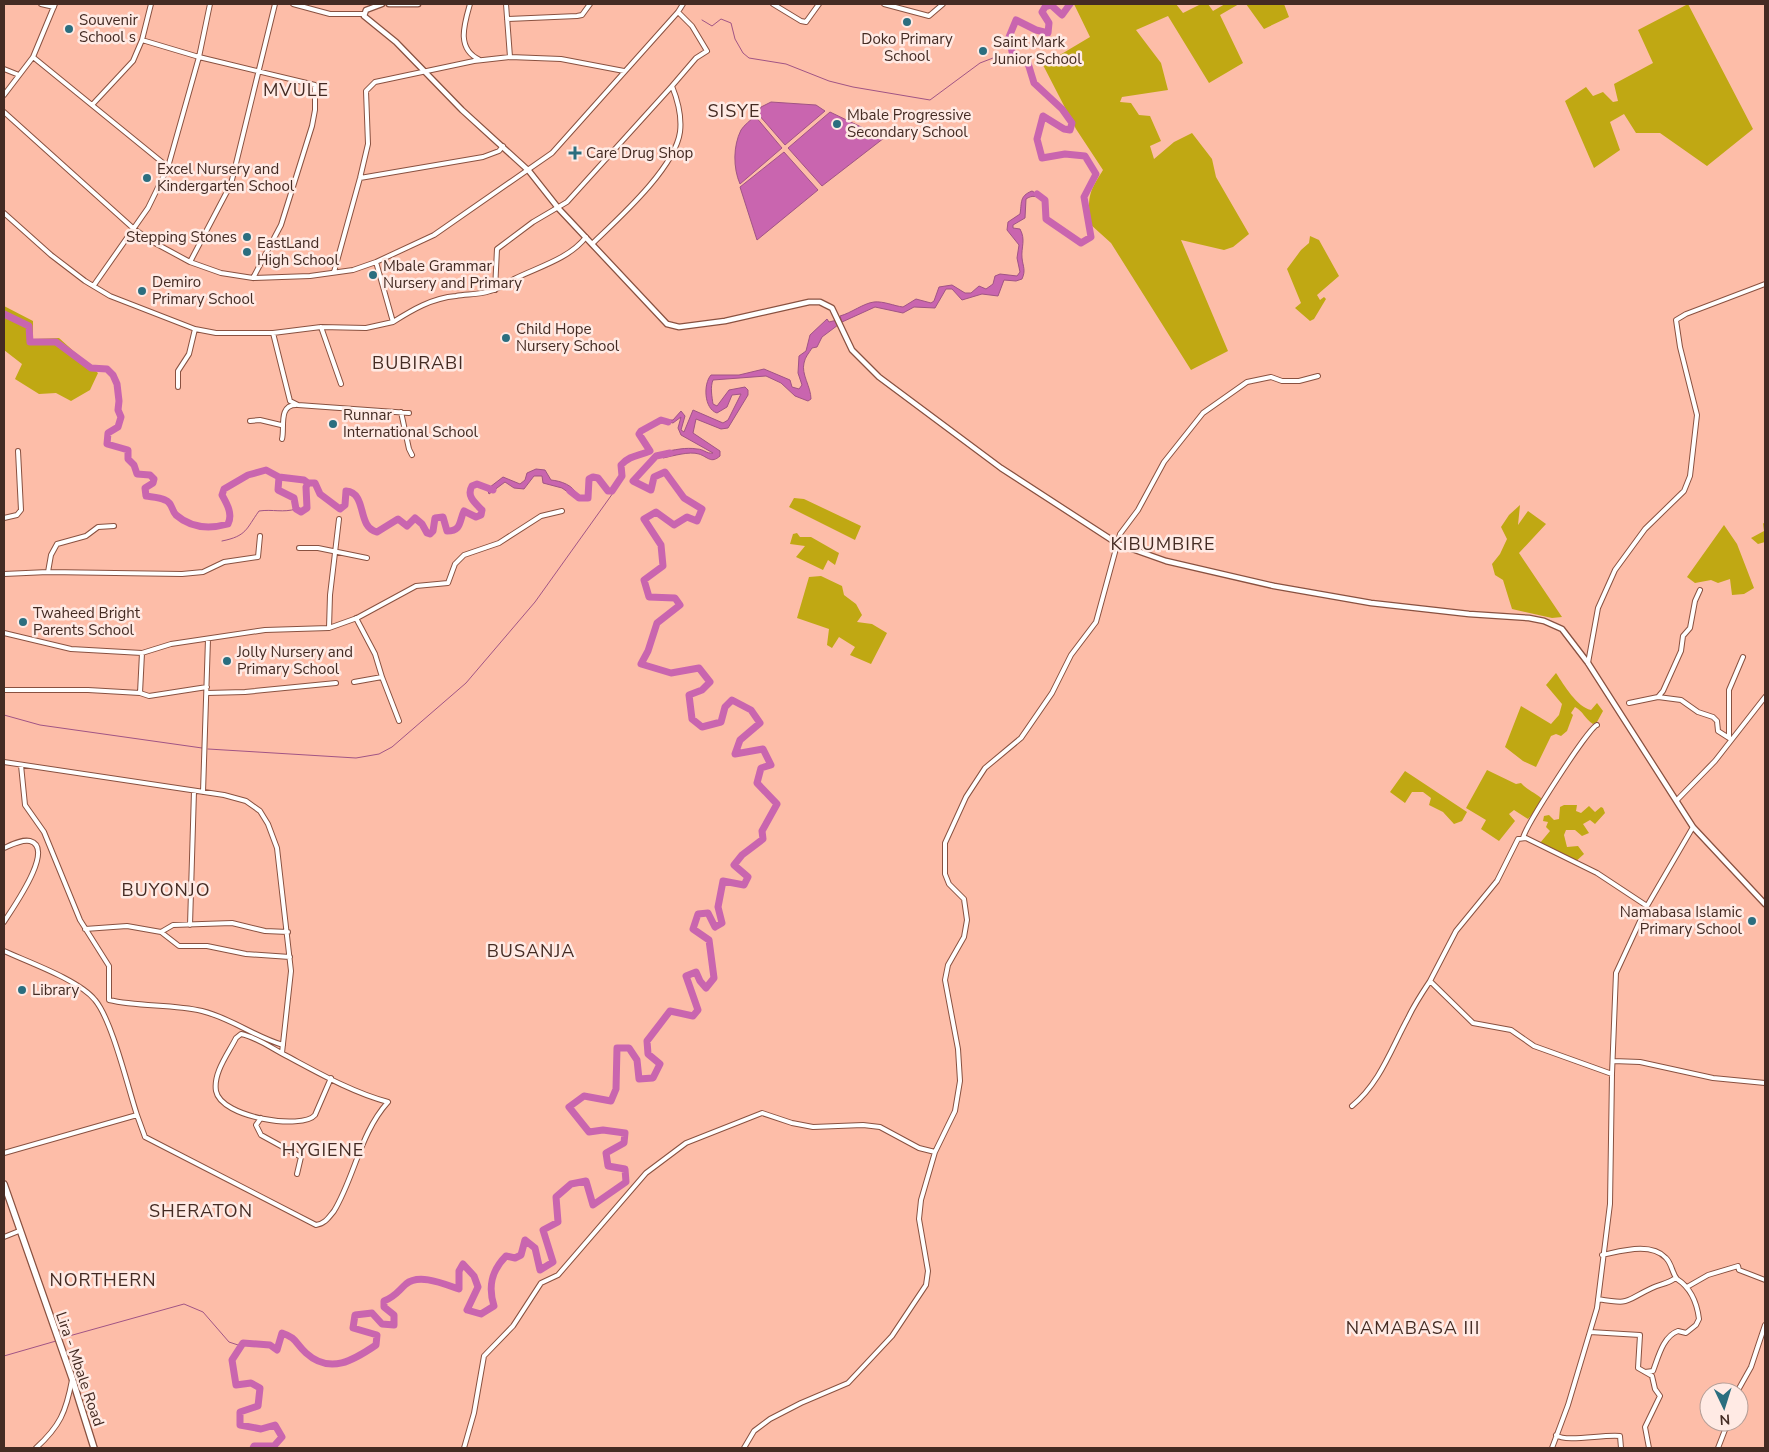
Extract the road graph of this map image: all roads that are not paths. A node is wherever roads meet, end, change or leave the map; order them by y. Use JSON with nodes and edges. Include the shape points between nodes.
{"nodes":[{"id":1,"x":41,"y":4,"type":"edge"},
{"id":2,"x":151,"y":4,"type":"edge"},
{"id":3,"x":210,"y":4,"type":"edge"},
{"id":4,"x":275,"y":4,"type":"edge"},
{"id":5,"x":293,"y":4,"type":"edge"},
{"id":6,"x":382,"y":4,"type":"edge"},
{"id":7,"x":389,"y":4,"type":"edge"},
{"id":8,"x":418,"y":4,"type":"edge"},
{"id":9,"x":470,"y":4,"type":"edge"},
{"id":10,"x":506,"y":4,"type":"edge"},
{"id":11,"x":590,"y":4,"type":"edge"},
{"id":12,"x":683,"y":4,"type":"edge"},
{"id":13,"x":773,"y":4,"type":"edge"},
{"id":14,"x":819,"y":4,"type":"edge"},
{"id":15,"x":884,"y":4,"type":"edge"},
{"id":16,"x":943,"y":4,"type":"edge"},
{"id":17,"x":54,"y":6,"type":"edge"},
{"id":18,"x":678,"y":12,"type":"junction"},
{"id":19,"x":363,"y":14,"type":"junction"},
{"id":20,"x":507,"y":19,"type":"junction"},
{"id":21,"x":142,"y":40,"type":"junction"},
{"id":22,"x":33,"y":57,"type":"junction"},
{"id":23,"x":199,"y":57,"type":"junction"},
{"id":24,"x":510,"y":57,"type":"junction"},
{"id":25,"x":480,"y":60,"type":"junction"},
{"id":26,"x":4,"y":69,"type":"edge"},
{"id":27,"x":258,"y":71,"type":"junction"},
{"id":28,"x":422,"y":71,"type":"junction"},
{"id":29,"x":624,"y":71,"type":"junction"},
{"id":30,"x":19,"y":75,"type":"junction"},
{"id":31,"x":672,"y":86,"type":"junction"},
{"id":32,"x":4,"y":95,"type":"edge"},
{"id":33,"x":92,"y":105,"type":"junction"},
{"id":34,"x":4,"y":112,"type":"edge"},
{"id":35,"x":504,"y":145,"type":"junction"},
{"id":36,"x":168,"y":167,"type":"junction"},
{"id":37,"x":529,"y":171,"type":"junction"},
{"id":38,"x":360,"y":178,"type":"junction"},
{"id":39,"x":559,"y":209,"type":"junction"},
{"id":40,"x":4,"y":213,"type":"edge"},
{"id":41,"x":134,"y":229,"type":"junction"},
{"id":42,"x":586,"y":237,"type":"junction"},
{"id":43,"x":592,"y":243,"type":"junction"},
{"id":44,"x":190,"y":262,"type":"junction"},
{"id":45,"x":376,"y":262,"type":"junction"},
{"id":46,"x":334,"y":272,"type":"junction"},
{"id":47,"x":254,"y":278,"type":"junction"},
{"id":48,"x":1765,"y":284,"type":"edge"},
{"id":49,"x":94,"y":285,"type":"junction"},
{"id":50,"x":495,"y":290,"type":"junction"},
{"id":51,"x":392,"y":322,"type":"junction"},
{"id":52,"x":321,"y":327,"type":"junction"},
{"id":53,"x":195,"y":329,"type":"junction"},
{"id":54,"x":273,"y":333,"type":"junction"},
{"id":55,"x":1318,"y":376,"type":"dead end"},
{"id":56,"x":341,"y":384,"type":"dead end"},
{"id":57,"x":178,"y":387,"type":"dead end"},
{"id":58,"x":298,"y":405,"type":"junction"},
{"id":59,"x":401,"y":412,"type":"junction"},
{"id":60,"x":409,"y":412,"type":"dead end"},
{"id":61,"x":250,"y":421,"type":"dead end"},
{"id":62,"x":282,"y":425,"type":"junction"},
{"id":63,"x":282,"y":439,"type":"dead end"},
{"id":64,"x":18,"y":451,"type":"dead end"},
{"id":65,"x":412,"y":455,"type":"dead end"},
{"id":66,"x":562,"y":511,"type":"dead end"},
{"id":67,"x":4,"y":518,"type":"edge"},
{"id":68,"x":339,"y":519,"type":"dead end"},
{"id":69,"x":114,"y":526,"type":"dead end"},
{"id":70,"x":260,"y":536,"type":"dead end"},
{"id":71,"x":1118,"y":544,"type":"junction"},
{"id":72,"x":299,"y":548,"type":"dead end"},
{"id":73,"x":336,"y":552,"type":"junction"},
{"id":74,"x":366,"y":558,"type":"dead end"},
{"id":75,"x":48,"y":572,"type":"junction"},
{"id":76,"x":4,"y":574,"type":"edge"},
{"id":77,"x":1700,"y":590,"type":"dead end"},
{"id":78,"x":356,"y":618,"type":"junction"},
{"id":79,"x":329,"y":628,"type":"junction"},
{"id":80,"x":4,"y":633,"type":"edge"},
{"id":81,"x":208,"y":638,"type":"junction"},
{"id":82,"x":142,"y":653,"type":"junction"},
{"id":83,"x":1743,"y":657,"type":"dead end"},
{"id":84,"x":1588,"y":663,"type":"junction"},
{"id":85,"x":382,"y":677,"type":"junction"},
{"id":86,"x":354,"y":682,"type":"dead end"},
{"id":87,"x":336,"y":684,"type":"dead end"},
{"id":88,"x":207,"y":688,"type":"junction"},
{"id":89,"x":4,"y":690,"type":"edge"},
{"id":90,"x":140,"y":692,"type":"junction"},
{"id":91,"x":207,"y":693,"type":"junction"},
{"id":92,"x":1658,"y":697,"type":"junction"},
{"id":93,"x":1765,"y":698,"type":"edge"},
{"id":94,"x":1629,"y":703,"type":"dead end"},
{"id":95,"x":399,"y":720,"type":"dead end"},
{"id":96,"x":1597,"y":725,"type":"dead end"},
{"id":97,"x":1729,"y":740,"type":"junction"},
{"id":98,"x":4,"y":762,"type":"edge"},
{"id":99,"x":21,"y":765,"type":"junction"},
{"id":100,"x":194,"y":791,"type":"junction"},
{"id":101,"x":203,"y":792,"type":"junction"},
{"id":102,"x":1677,"y":800,"type":"junction"},
{"id":103,"x":1693,"y":827,"type":"junction"},
{"id":104,"x":1522,"y":838,"type":"junction"},
{"id":105,"x":4,"y":848,"type":"edge"},
{"id":106,"x":1765,"y":904,"type":"edge"},
{"id":107,"x":1647,"y":906,"type":"junction"},
{"id":108,"x":4,"y":922,"type":"edge"},
{"id":109,"x":190,"y":925,"type":"junction"},
{"id":110,"x":85,"y":929,"type":"junction"},
{"id":111,"x":161,"y":932,"type":"junction"},
{"id":112,"x":288,"y":932,"type":"junction"},
{"id":113,"x":4,"y":951,"type":"edge"},
{"id":114,"x":290,"y":957,"type":"junction"},
{"id":115,"x":1430,"y":981,"type":"junction"},
{"id":116,"x":283,"y":1045,"type":"junction"},
{"id":117,"x":282,"y":1053,"type":"junction"},
{"id":118,"x":1613,"y":1061,"type":"junction"},
{"id":119,"x":1612,"y":1074,"type":"junction"},
{"id":120,"x":331,"y":1078,"type":"junction"},
{"id":121,"x":1765,"y":1083,"type":"edge"},
{"id":122,"x":1352,"y":1106,"type":"dead end"},
{"id":123,"x":137,"y":1116,"type":"junction"},
{"id":124,"x":261,"y":1118,"type":"junction"},
{"id":125,"x":935,"y":1152,"type":"junction"},
{"id":126,"x":4,"y":1153,"type":"edge"},
{"id":127,"x":297,"y":1174,"type":"dead end"},
{"id":128,"x":4,"y":1184,"type":"edge"},
{"id":129,"x":20,"y":1231,"type":"junction"},
{"id":130,"x":4,"y":1238,"type":"edge"},
{"id":131,"x":1602,"y":1255,"type":"junction"},
{"id":132,"x":1677,"y":1279,"type":"junction"},
{"id":133,"x":1765,"y":1280,"type":"edge"},
{"id":134,"x":1687,"y":1287,"type":"junction"},
{"id":135,"x":1598,"y":1299,"type":"junction"},
{"id":136,"x":1765,"y":1325,"type":"edge"},
{"id":137,"x":1590,"y":1332,"type":"junction"},
{"id":138,"x":1645,"y":1372,"type":"junction"},
{"id":139,"x":72,"y":1378,"type":"junction"},
{"id":140,"x":1742,"y":1382,"type":"edge"},
{"id":141,"x":1724,"y":1432,"type":"edge"},
{"id":142,"x":1556,"y":1436,"type":"junction"},
{"id":143,"x":36,"y":1448,"type":"edge"},
{"id":144,"x":94,"y":1448,"type":"edge"},
{"id":145,"x":464,"y":1448,"type":"edge"},
{"id":146,"x":744,"y":1448,"type":"edge"},
{"id":147,"x":1552,"y":1448,"type":"edge"},
{"id":148,"x":1621,"y":1448,"type":"edge"},
{"id":149,"x":1649,"y":1448,"type":"edge"},
{"id":150,"x":1718,"y":1448,"type":"edge"}],
"edges":[{"from":1,"to":17,"type":"street"},
{"from":2,"to":21,"type":"street"},
{"from":3,"to":23,"type":"street"},
{"from":4,"to":27,"type":"street"},
{"from":5,"to":19,"type":"street","via":[[330,14]]},
{"from":6,"to":19,"type":"street"},
{"from":7,"to":8,"type":"street"},
{"from":9,"to":25,"type":"street","via":[[462,34],[468,52]]},
{"from":10,"to":20,"type":"street"},
{"from":11,"to":20,"type":"street","via":[[577,16]]},
{"from":12,"to":18,"type":"street"},
{"from":13,"to":14,"type":"street","via":[[806,22]]},
{"from":15,"to":16,"type":"street","via":[[929,16]]},
{"from":17,"to":22,"type":"street"},
{"from":18,"to":29,"type":"street"},
{"from":18,"to":31,"type":"street","via":[[692,26],[707,51],[696,58]]},
{"from":19,"to":28,"type":"street","via":[[396,42]]},
{"from":20,"to":24,"type":"street"},
{"from":21,"to":23,"type":"street"},
{"from":21,"to":33,"type":"street","via":[[133,60]]},
{"from":22,"to":30,"type":"street"},
{"from":22,"to":33,"type":"street"},
{"from":23,"to":27,"type":"street"},
{"from":23,"to":36,"type":"street"},
{"from":24,"to":25,"type":"street"},
{"from":24,"to":29,"type":"street","via":[[561,58]]},
{"from":25,"to":28,"type":"street"},
{"from":26,"to":30,"type":"street"},
{"from":27,"to":44,"type":"street","via":[[231,184]]},
{"from":27,"to":47,"type":"street","via":[[310,83],[316,89],[312,126],[281,225]]},
{"from":28,"to":35,"type":"street"},
{"from":28,"to":38,"type":"street","via":[[375,82],[366,91],[368,144]]},
{"from":29,"to":37,"type":"street","via":[[552,153]]},
{"from":30,"to":32,"type":"street"},
{"from":31,"to":39,"type":"street"},
{"from":31,"to":43,"type":"street","via":[[680,124],[676,147],[642,194]]},
{"from":33,"to":36,"type":"street"},
{"from":34,"to":41,"type":"street"},
{"from":35,"to":37,"type":"street"},
{"from":35,"to":38,"type":"street","via":[[499,151],[483,157]]},
{"from":36,"to":41,"type":"street"},
{"from":37,"to":39,"type":"street"},
{"from":37,"to":45,"type":"street","via":[[434,235]]},
{"from":38,"to":46,"type":"street"},
{"from":39,"to":42,"type":"street"},
{"from":39,"to":50,"type":"street","via":[[533,222],[497,249]]},
{"from":40,"to":49,"type":"street","via":[[58,261]]},
{"from":41,"to":44,"type":"street"},
{"from":41,"to":49,"type":"street"},
{"from":42,"to":43,"type":"street"},
{"from":42,"to":50,"type":"street","via":[[556,261]]},
{"from":43,"to":71,"type":"street","via":[[671,326],[725,321],[809,302],[826,303],[838,318],[856,356],[880,377],[1000,468]]},
{"from":44,"to":47,"type":"street","via":[[221,273]]},
{"from":45,"to":46,"type":"street"},
{"from":45,"to":51,"type":"street"},
{"from":46,"to":47,"type":"street"},
{"from":48,"to":84,"type":"street","via":[[1676,320],[1697,415],[1690,476],[1684,491],[1645,529],[1615,570],[1593,624]]},
{"from":49,"to":53,"type":"street","via":[[110,296]]},
{"from":50,"to":51,"type":"street","via":[[418,306]]},
{"from":51,"to":52,"type":"street","via":[[366,328]]},
{"from":52,"to":54,"type":"street"},
{"from":52,"to":56,"type":"street"},
{"from":53,"to":54,"type":"street","via":[[216,333]]},
{"from":53,"to":57,"type":"street","via":[[189,354],[178,371]]},
{"from":54,"to":58,"type":"street","via":[[290,400]]},
{"from":55,"to":71,"type":"street","via":[[1289,382],[1260,378],[1236,388],[1206,410],[1164,462],[1138,510],[1120,534]]},
{"from":58,"to":59,"type":"street"},
{"from":58,"to":62,"type":"street","via":[[288,408],[283,414]]},
{"from":59,"to":60,"type":"street"},
{"from":59,"to":65,"type":"street","via":[[408,450]]},
{"from":61,"to":62,"type":"street"},
{"from":62,"to":63,"type":"street"},
{"from":64,"to":67,"type":"street","via":[[21,510],[17,515]]},
{"from":66,"to":78,"type":"street","via":[[541,516],[499,544],[464,556],[455,564],[448,583],[416,586]]},
{"from":68,"to":73,"type":"street"},
{"from":69,"to":75,"type":"street","via":[[98,528],[86,536],[57,544]]},
{"from":70,"to":75,"type":"street","via":[[258,557],[224,562],[203,572],[165,575]]},
{"from":71,"to":84,"type":"street","via":[[1166,561],[1284,588],[1370,603],[1538,619],[1562,629]]},
{"from":71,"to":125,"type":"street","via":[[1096,622],[1021,738],[982,771],[945,843],[945,874],[964,899],[968,920],[964,937],[948,965],[945,980],[958,1049],[959,1093],[955,1111]]},
{"from":72,"to":73,"type":"street"},
{"from":73,"to":74,"type":"street"},
{"from":73,"to":79,"type":"street"},
{"from":75,"to":76,"type":"street"},
{"from":77,"to":92,"type":"street","via":[[1678,660]]},
{"from":78,"to":79,"type":"street"},
{"from":78,"to":85,"type":"street","via":[[376,654]]},
{"from":79,"to":81,"type":"street","via":[[265,630]]},
{"from":80,"to":82,"type":"street","via":[[71,649]]},
{"from":81,"to":82,"type":"street"},
{"from":81,"to":88,"type":"street"},
{"from":82,"to":90,"type":"street"},
{"from":83,"to":97,"type":"street","via":[[1730,690]]},
{"from":84,"to":102,"type":"street"},
{"from":85,"to":86,"type":"street"},
{"from":85,"to":95,"type":"street"},
{"from":87,"to":91,"type":"street"},
{"from":88,"to":90,"type":"street","via":[[149,696]]},
{"from":88,"to":91,"type":"street"},
{"from":89,"to":90,"type":"street"},
{"from":91,"to":101,"type":"street"},
{"from":92,"to":94,"type":"street"},
{"from":92,"to":97,"type":"street","via":[[1681,700],[1698,712],[1713,717],[1718,731]]},
{"from":93,"to":97,"type":"street"},
{"from":96,"to":104,"type":"street","via":[[1568,761]]},
{"from":97,"to":102,"type":"street"},
{"from":98,"to":99,"type":"street"},
{"from":99,"to":100,"type":"street"},
{"from":99,"to":110,"type":"street","via":[[25,805],[44,832]]},
{"from":100,"to":101,"type":"street"},
{"from":100,"to":109,"type":"street"},
{"from":101,"to":112,"type":"street","via":[[246,800],[266,820],[277,848]]},
{"from":102,"to":103,"type":"street"},
{"from":103,"to":106,"type":"street"},
{"from":103,"to":107,"type":"street"},
{"from":104,"to":107,"type":"street","via":[[1597,874]]},
{"from":104,"to":115,"type":"street","via":[[1514,844],[1497,881],[1456,931]]},
{"from":105,"to":108,"type":"street","via":[[31,841],[39,848],[40,855]]},
{"from":107,"to":118,"type":"street","via":[[1616,973]]},
{"from":109,"to":111,"type":"street","via":[[173,925]]},
{"from":109,"to":112,"type":"street","via":[[232,923],[265,931]]},
{"from":110,"to":111,"type":"street","via":[[127,926]]},
{"from":110,"to":116,"type":"street","via":[[109,966],[109,1000],[204,1011]]},
{"from":111,"to":114,"type":"street","via":[[179,946],[208,946],[246,954]]},
{"from":112,"to":114,"type":"street"},
{"from":113,"to":123,"type":"street","via":[[83,990],[95,1000],[108,1028]]},
{"from":114,"to":116,"type":"street","via":[[291,982]]},
{"from":115,"to":119,"type":"street","via":[[1473,1023],[1511,1030],[1534,1046]]},
{"from":115,"to":122,"type":"street","via":[[1408,1017],[1388,1060],[1368,1090]]},
{"from":116,"to":117,"type":"street"},
{"from":117,"to":120,"type":"street"},
{"from":117,"to":124,"type":"street","via":[[240,1034],[216,1076],[217,1095],[225,1106]]},
{"from":118,"to":119,"type":"street"},
{"from":118,"to":121,"type":"street","via":[[1640,1062],[1714,1078]]},
{"from":119,"to":131,"type":"street","via":[[1610,1204]]},
{"from":120,"to":123,"type":"street","via":[[353,1092],[388,1102],[367,1135],[335,1209],[325,1222],[316,1226],[145,1137]]},
{"from":120,"to":124,"type":"street","via":[[312,1119],[302,1122]]},
{"from":123,"to":126,"type":"street"},
{"from":124,"to":127,"type":"street","via":[[256,1125],[261,1135],[301,1156]]},
{"from":125,"to":145,"type":"street","via":[[919,1148],[880,1127],[813,1127],[792,1124],[762,1113],[683,1145],[642,1176],[558,1275],[541,1283],[512,1326],[487,1352],[482,1361],[474,1413]]},
{"from":125,"to":146,"type":"street","via":[[920,1210],[928,1271],[924,1289],[892,1336],[848,1383],[770,1419],[754,1431]]},
{"from":128,"to":129,"type":"main road","name":"Lira - Mbale Road"},
{"from":129,"to":130,"type":"street"},
{"from":129,"to":139,"type":"main road","name":"Lira - Mbale Road"},
{"from":131,"to":132,"type":"street","via":[[1645,1248],[1668,1259]]},
{"from":131,"to":135,"type":"street"},
{"from":132,"to":134,"type":"street"},
{"from":132,"to":135,"type":"street","via":[[1652,1288],[1630,1302]]},
{"from":133,"to":134,"type":"street","via":[[1739,1270],[1738,1266],[1708,1275]]},
{"from":134,"to":138,"type":"street","via":[[1699,1319],[1690,1330],[1670,1336],[1653,1371]]},
{"from":135,"to":137,"type":"street"},
{"from":136,"to":140,"type":"street","via":[[1757,1352]]},
{"from":137,"to":138,"type":"street","via":[[1640,1335],[1637,1365]]},
{"from":137,"to":142,"type":"street"},
{"from":138,"to":149,"type":"street","via":[[1652,1376],[1660,1396],[1645,1427]]},
{"from":139,"to":143,"type":"street","via":[[67,1407],[61,1419]]},
{"from":139,"to":144,"type":"main road","name":"Lira - Mbale Road"},
{"from":141,"to":150,"type":"street"},
{"from":142,"to":147,"type":"street"},
{"from":142,"to":148,"type":"street","via":[[1576,1440],[1591,1436],[1620,1436]]}]}
